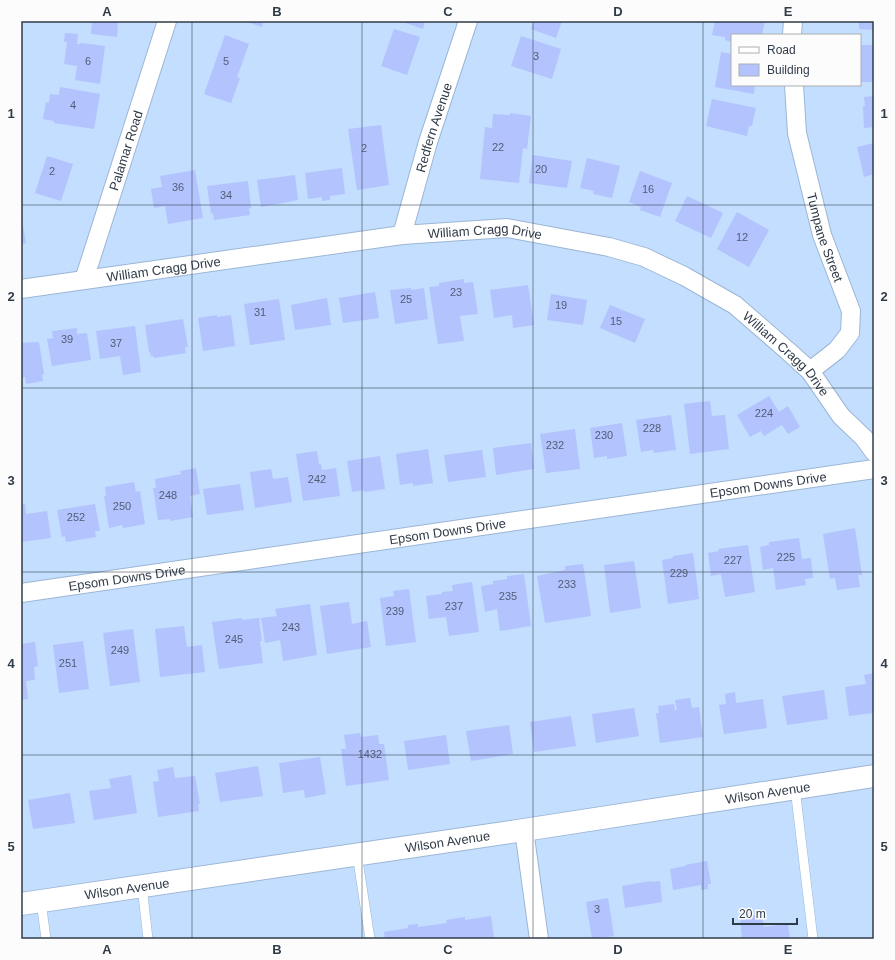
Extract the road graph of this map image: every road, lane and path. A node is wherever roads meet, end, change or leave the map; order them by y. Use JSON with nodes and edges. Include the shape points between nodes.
{"nodes":[{"id":1,"x":167,"y":21,"type":"edge"},
{"id":2,"x":468,"y":21,"type":"edge"},
{"id":3,"x":793,"y":21,"type":"edge"},
{"id":4,"x":792,"y":34,"type":"edge"},
{"id":5,"x":794,"y":86,"type":"edge"},
{"id":6,"x":402,"y":235,"type":"junction"},
{"id":7,"x":84,"y":280,"type":"junction"},
{"id":8,"x":21,"y":289,"type":"edge"},
{"id":9,"x":810,"y":371,"type":"junction"},
{"id":10,"x":874,"y":452,"type":"edge"},
{"id":11,"x":874,"y":469,"type":"edge"},
{"id":12,"x":21,"y":593,"type":"edge"},
{"id":13,"x":874,"y":776,"type":"edge"},
{"id":14,"x":795,"y":788,"type":"junction"},
{"id":15,"x":524,"y":830,"type":"junction"},
{"id":16,"x":357,"y":854,"type":"junction"},
{"id":17,"x":142,"y":886,"type":"junction"},
{"id":18,"x":31,"y":903,"type":"edge"},
{"id":19,"x":46,"y":939,"type":"edge"},
{"id":20,"x":148,"y":939,"type":"edge"},
{"id":21,"x":370,"y":939,"type":"edge"},
{"id":22,"x":539,"y":939,"type":"edge"},
{"id":23,"x":813,"y":939,"type":"edge"}],
"edges":[{"from":1,"to":7,"type":"street","name":"Palamar Road"},
{"from":2,"to":6,"type":"street","name":"Redfern Avenue","via":[[428,142]]},
{"from":3,"to":4,"type":"street"},
{"from":5,"to":9,"type":"street","name":"Tumpane Street","via":[[797,133],[822,235],[851,311],[850,333],[837,350]]},
{"from":6,"to":7,"type":"street","name":"William Cragg Drive"},
{"from":6,"to":9,"type":"street","name":"William Cragg Drive","via":[[507,228],[609,247],[644,257],[684,276],[734,305]]},
{"from":7,"to":8,"type":"street","name":"William Cragg Drive"},
{"from":9,"to":10,"type":"street","name":"William Cragg Drive","via":[[841,416],[864,438]]},
{"from":11,"to":12,"type":"street","name":"Epsom Downs Drive"},
{"from":13,"to":14,"type":"main road","name":"Wilson Avenue"},
{"from":14,"to":15,"type":"main road","name":"Wilson Avenue"},
{"from":14,"to":23,"type":"lane"},
{"from":15,"to":16,"type":"main road","name":"Wilson Avenue"},
{"from":15,"to":22,"type":"street"},
{"from":16,"to":17,"type":"main road","name":"Wilson Avenue"},
{"from":16,"to":21,"type":"lane"},
{"from":17,"to":18,"type":"main road","name":"Wilson Avenue"},
{"from":17,"to":20,"type":"lane"},
{"from":18,"to":19,"type":"lane"}]}
